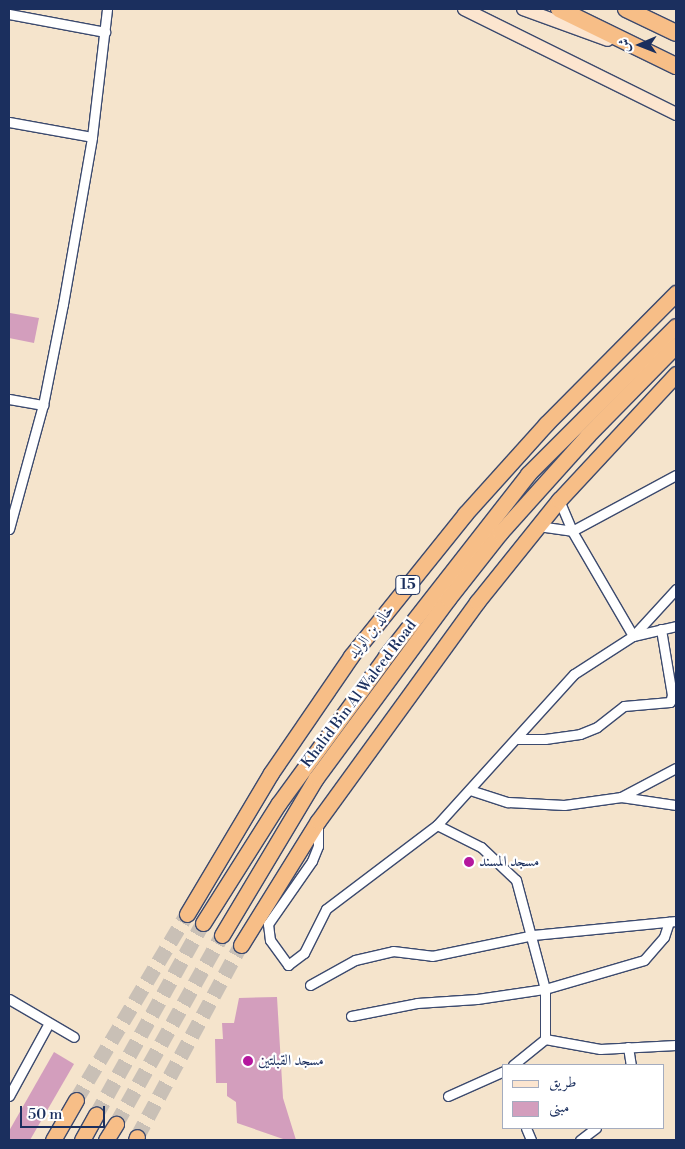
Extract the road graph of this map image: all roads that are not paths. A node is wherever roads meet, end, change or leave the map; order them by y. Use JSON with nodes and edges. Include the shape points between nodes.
{"nodes":[{"id":1,"x":107,"y":9,"type":"edge"},
{"id":2,"x":464,"y":9,"type":"edge"},
{"id":3,"x":523,"y":9,"type":"edge"},
{"id":4,"x":559,"y":9,"type":"edge"},
{"id":5,"x":626,"y":9,"type":"edge"},
{"id":6,"x":9,"y":14,"type":"edge"},
{"id":7,"x":105,"y":32,"type":"junction"},
{"id":8,"x":676,"y":33,"type":"edge"},
{"id":9,"x":674,"y":65,"type":"edge"},
{"id":10,"x":676,"y":102,"type":"edge"},
{"id":11,"x":663,"y":106,"type":"junction"},
{"id":12,"x":676,"y":114,"type":"edge"},
{"id":13,"x":9,"y":122,"type":"edge"},
{"id":14,"x":92,"y":137,"type":"junction"},
{"id":15,"x":676,"y":293,"type":"edge"},
{"id":16,"x":676,"y":326,"type":"edge"},
{"id":17,"x":676,"y":345,"type":"edge"},
{"id":18,"x":676,"y":374,"type":"edge"},
{"id":19,"x":9,"y":399,"type":"edge"},
{"id":20,"x":43,"y":405,"type":"junction"},
{"id":21,"x":676,"y":475,"type":"edge"},
{"id":22,"x":559,"y":500,"type":"junction"},
{"id":23,"x":11,"y":504,"type":"edge"},
{"id":24,"x":538,"y":526,"type":"junction"},
{"id":25,"x":9,"y":529,"type":"edge"},
{"id":26,"x":572,"y":531,"type":"junction"},
{"id":27,"x":676,"y":589,"type":"edge"},
{"id":28,"x":676,"y":626,"type":"edge"},
{"id":29,"x":661,"y":629,"type":"junction"},
{"id":30,"x":633,"y":636,"type":"junction"},
{"id":31,"x":518,"y":739,"type":"junction"},
{"id":32,"x":676,"y":768,"type":"edge"},
{"id":33,"x":470,"y":790,"type":"junction"},
{"id":34,"x":620,"y":797,"type":"junction"},
{"id":35,"x":676,"y":805,"type":"edge"},
{"id":36,"x":318,"y":821,"type":"junction"},
{"id":37,"x":437,"y":825,"type":"junction"},
{"id":38,"x":187,"y":914,"type":"tunnel mouth"},
{"id":39,"x":672,"y":921,"type":"edge"},
{"id":40,"x":203,"y":923,"type":"tunnel mouth"},
{"id":41,"x":222,"y":935,"type":"tunnel mouth"},
{"id":42,"x":533,"y":935,"type":"junction"},
{"id":43,"x":241,"y":945,"type":"tunnel mouth"},
{"id":44,"x":310,"y":985,"type":"dead end"},
{"id":45,"x":545,"y":989,"type":"junction"},
{"id":46,"x":9,"y":999,"type":"edge"},
{"id":47,"x":351,"y":1016,"type":"dead end"},
{"id":48,"x":49,"y":1023,"type":"junction"},
{"id":49,"x":74,"y":1037,"type":"dead end"},
{"id":50,"x":545,"y":1039,"type":"junction"},
{"id":51,"x":676,"y":1045,"type":"edge"},
{"id":52,"x":628,"y":1047,"type":"junction"},
{"id":53,"x":514,"y":1064,"type":"edge"},
{"id":54,"x":631,"y":1064,"type":"edge"},
{"id":55,"x":502,"y":1073,"type":"edge"},
{"id":56,"x":9,"y":1096,"type":"edge"},
{"id":57,"x":448,"y":1096,"type":"dead end"},
{"id":58,"x":76,"y":1100,"type":"tunnel mouth"},
{"id":59,"x":96,"y":1115,"type":"tunnel mouth"},
{"id":60,"x":116,"y":1124,"type":"tunnel mouth"},
{"id":61,"x":595,"y":1129,"type":"edge"},
{"id":62,"x":53,"y":1140,"type":"edge"},
{"id":63,"x":82,"y":1140,"type":"edge"},
{"id":64,"x":106,"y":1140,"type":"edge"},
{"id":65,"x":580,"y":1140,"type":"edge"}],
"edges":[{"from":1,"to":7,"type":"street"},
{"from":2,"to":11,"type":"main road"},
{"from":3,"to":9,"type":"main road"},
{"from":4,"to":9,"type":"highway"},
{"from":5,"to":8,"type":"highway"},
{"from":6,"to":7,"type":"street"},
{"from":7,"to":14,"type":"street"},
{"from":10,"to":11,"type":"main road"},
{"from":11,"to":12,"type":"main road"},
{"from":13,"to":14,"type":"street"},
{"from":14,"to":20,"type":"street"},
{"from":15,"to":38,"type":"highway","name":"خالد بن الوليد","number":"15","via":[[546,424],[471,507],[351,656],[271,773]]},
{"from":16,"to":40,"type":"highway","name":"Khalid Bin Al Waleed Road","via":[[516,489],[386,656],[279,803]]},
{"from":17,"to":41,"type":"highway","name":"Khalid Bin Al Waleed Road","via":[[587,436],[500,533],[442,606],[316,778]]},
{"from":18,"to":22,"type":"highway"},
{"from":19,"to":20,"type":"street"},
{"from":20,"to":23,"type":"street"},
{"from":21,"to":26,"type":"street"},
{"from":22,"to":24,"type":"highway"},
{"from":22,"to":26,"type":"street"},
{"from":23,"to":25,"type":"street"},
{"from":24,"to":26,"type":"street"},
{"from":24,"to":36,"type":"highway","via":[[472,609]]},
{"from":26,"to":30,"type":"street"},
{"from":27,"to":30,"type":"street"},
{"from":28,"to":29,"type":"street"},
{"from":29,"to":30,"type":"street"},
{"from":29,"to":31,"type":"street","via":[[672,695],[670,702],[624,706],[597,727],[580,734]]},
{"from":30,"to":31,"type":"street","via":[[574,674]]},
{"from":31,"to":33,"type":"street"},
{"from":32,"to":34,"type":"street"},
{"from":33,"to":34,"type":"street","via":[[508,802],[564,805]]},
{"from":33,"to":37,"type":"street"},
{"from":34,"to":35,"type":"street"},
{"from":36,"to":37,"type":"street","via":[[318,846],[312,861],[268,924],[270,940],[288,965],[304,953],[326,909]]},
{"from":36,"to":43,"type":"highway"},
{"from":37,"to":42,"type":"street","via":[[481,847],[516,880]]},
{"from":39,"to":42,"type":"street"},
{"from":39,"to":45,"type":"street","via":[[664,937],[644,960]]},
{"from":42,"to":44,"type":"street","via":[[432,956],[393,951],[355,960]]},
{"from":42,"to":45,"type":"street"},
{"from":45,"to":47,"type":"street","via":[[417,1004]]},
{"from":45,"to":50,"type":"street"},
{"from":46,"to":48,"type":"street"},
{"from":48,"to":49,"type":"street"},
{"from":48,"to":56,"type":"street"},
{"from":50,"to":52,"type":"street","via":[[600,1049]]},
{"from":50,"to":53,"type":"street"},
{"from":51,"to":52,"type":"street"},
{"from":52,"to":54,"type":"street"},
{"from":55,"to":57,"type":"street"},
{"from":58,"to":62,"type":"highway"},
{"from":59,"to":63,"type":"highway"},
{"from":60,"to":64,"type":"highway"},
{"from":61,"to":65,"type":"street"}]}
